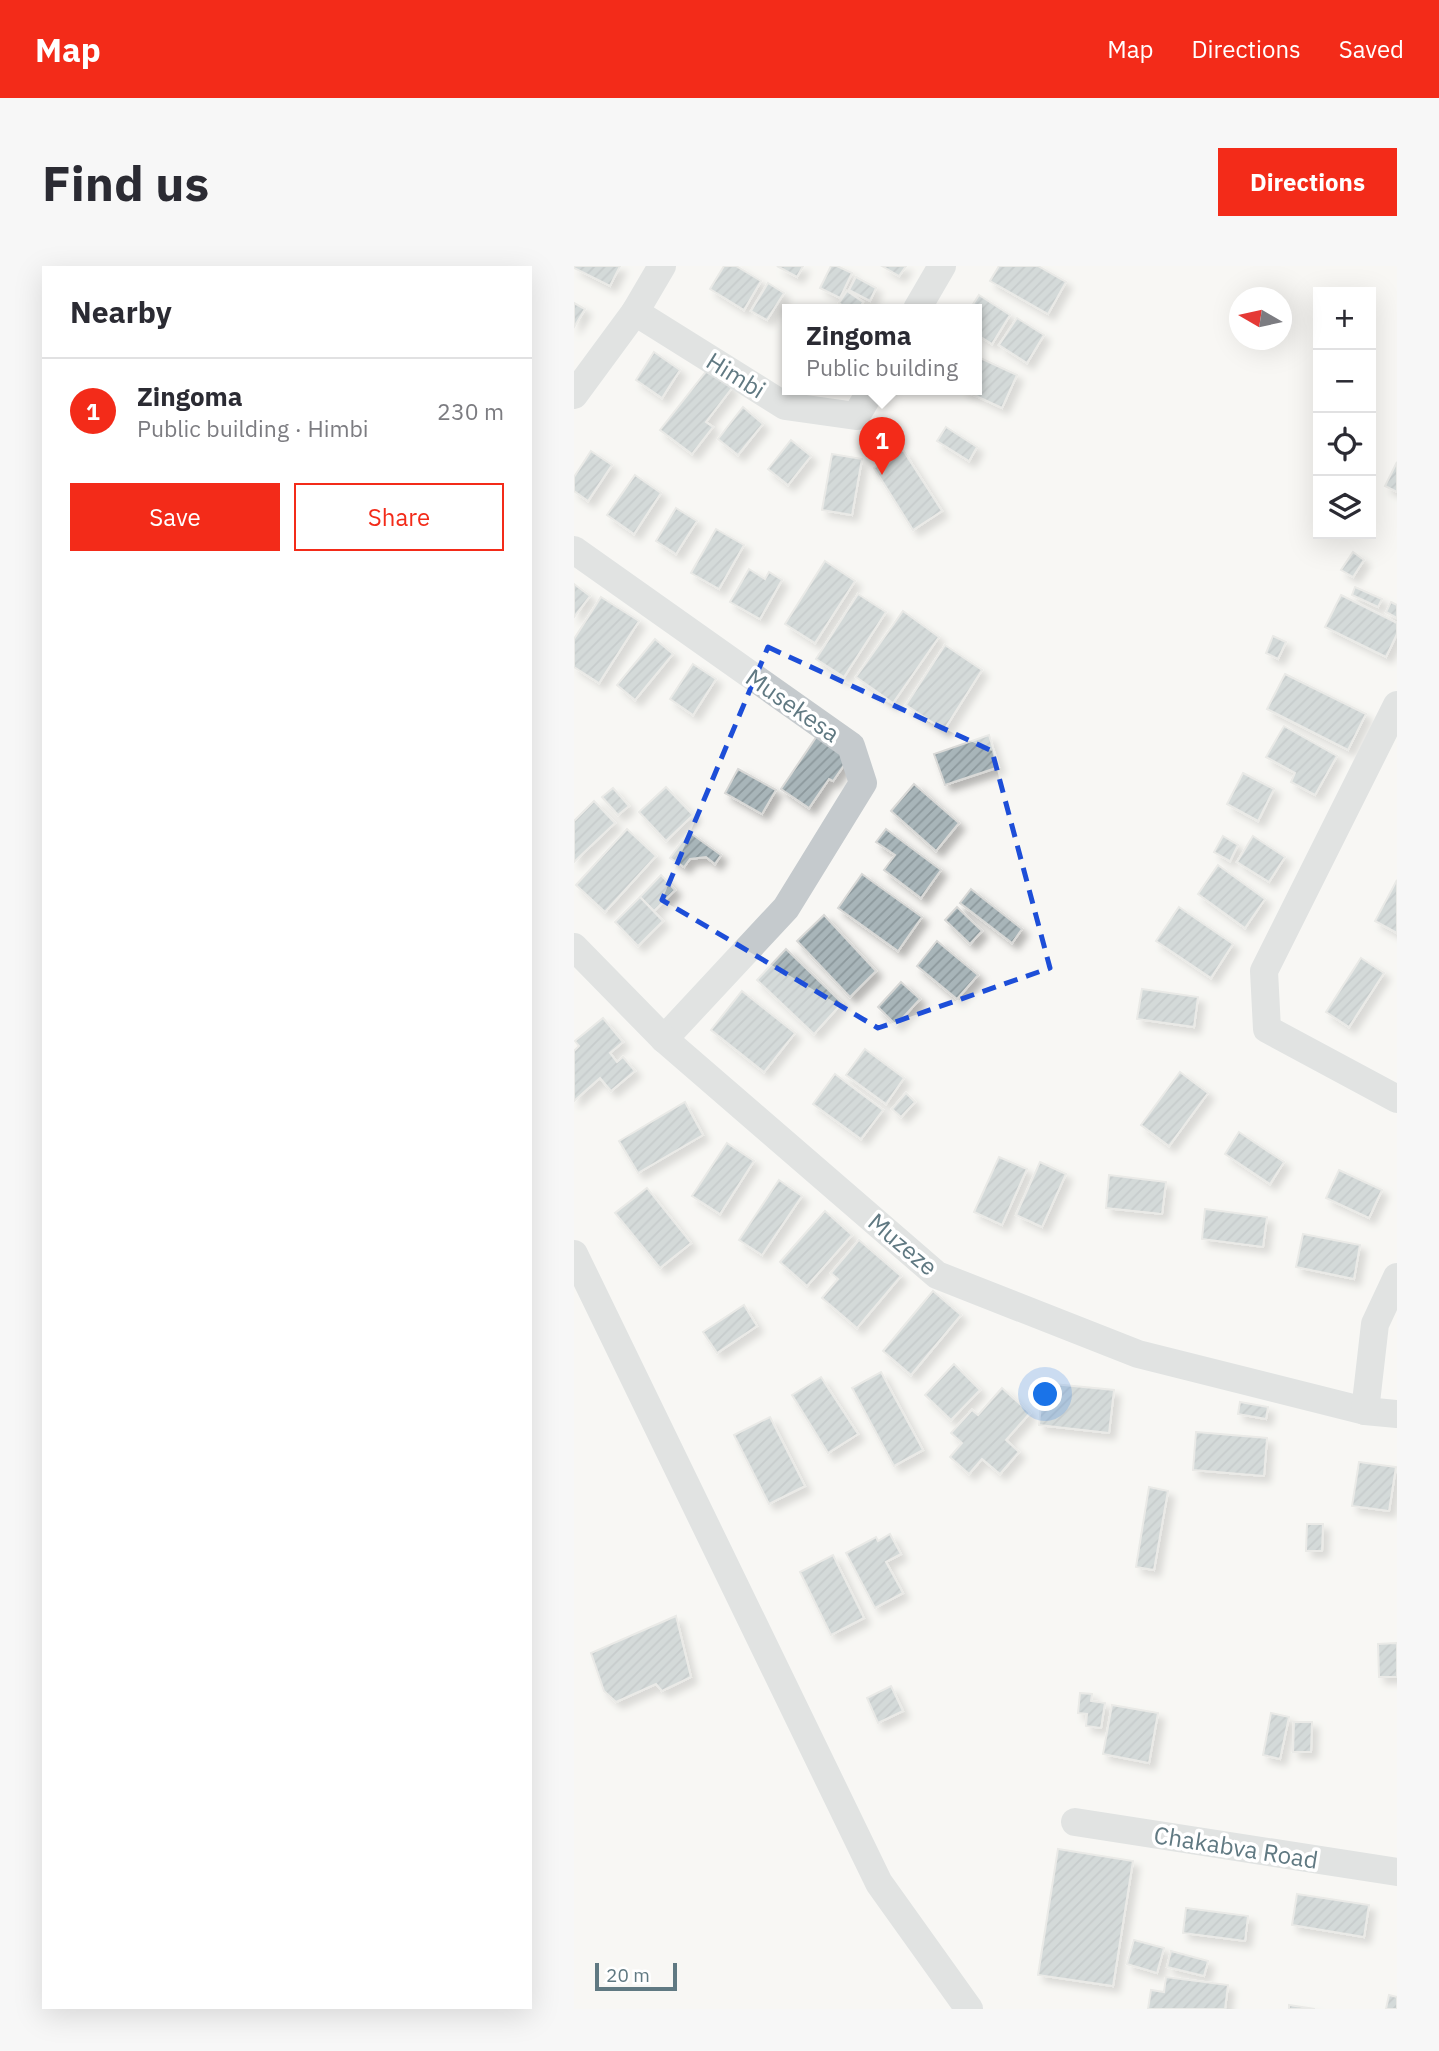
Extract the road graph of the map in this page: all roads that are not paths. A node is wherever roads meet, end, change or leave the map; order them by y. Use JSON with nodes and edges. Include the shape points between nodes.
{"nodes":[{"id":1,"x":662,"y":266,"type":"edge"},
{"id":2,"x":942,"y":266,"type":"edge"},
{"id":3,"x":920,"y":304,"type":"edge"},
{"id":4,"x":635,"y":312,"type":"junction"},
{"id":5,"x":574,"y":395,"type":"edge"},
{"id":6,"x":868,"y":395,"type":"edge"},
{"id":7,"x":574,"y":550,"type":"edge"},
{"id":8,"x":1397,"y":705,"type":"edge"},
{"id":9,"x":574,"y":947,"type":"edge"},
{"id":10,"x":664,"y":1040,"type":"junction"},
{"id":11,"x":1397,"y":1099,"type":"edge"},
{"id":12,"x":574,"y":1254,"type":"edge"},
{"id":13,"x":1397,"y":1278,"type":"edge"},
{"id":14,"x":1365,"y":1411,"type":"junction"},
{"id":15,"x":1397,"y":1414,"type":"edge"},
{"id":16,"x":1075,"y":1822,"type":"dead end"},
{"id":17,"x":1397,"y":1872,"type":"edge"},
{"id":18,"x":970,"y":2009,"type":"edge"}],
"edges":[{"from":1,"to":4,"type":"street"},
{"from":2,"to":3,"type":"street"},
{"from":4,"to":5,"type":"street"},
{"from":4,"to":6,"type":"street","name":"Himbi","via":[[785,406],[856,416]]},
{"from":7,"to":10,"type":"street","name":"Musekesa","via":[[850,746],[863,783],[786,908]]},
{"from":8,"to":11,"type":"street","via":[[1264,971],[1267,1029]]},
{"from":9,"to":10,"type":"street","name":"Muzeze"},
{"from":10,"to":14,"type":"street","name":"Muzeze","via":[[937,1275],[1138,1354]]},
{"from":12,"to":18,"type":"street","via":[[879,1883]]},
{"from":13,"to":14,"type":"street","via":[[1375,1324]]},
{"from":14,"to":15,"type":"street","name":"Muzeze"},
{"from":16,"to":17,"type":"street","name":"Chakabva Road"}]}
